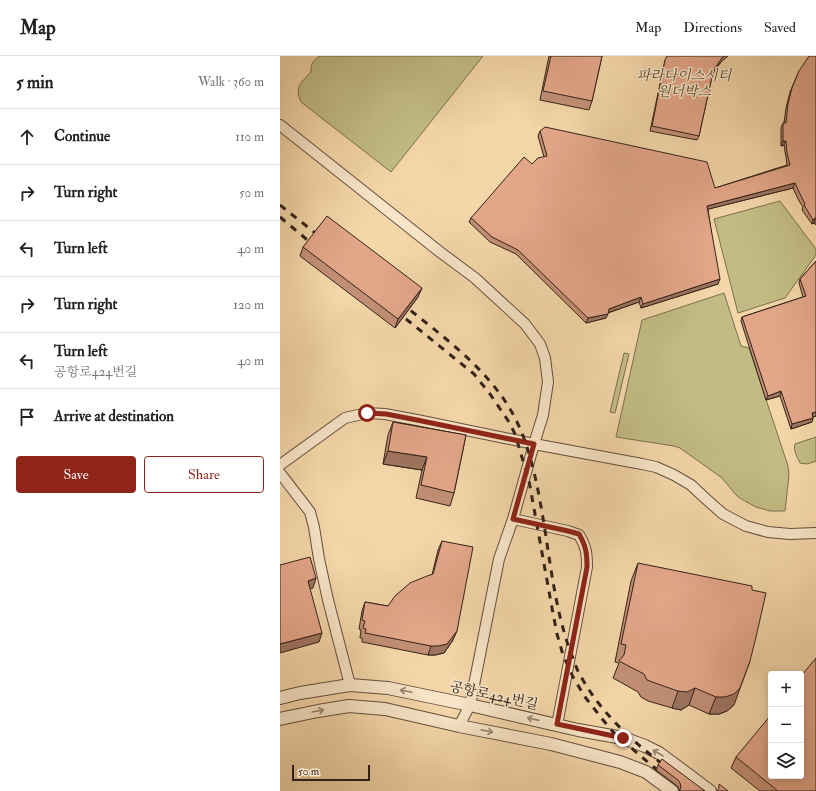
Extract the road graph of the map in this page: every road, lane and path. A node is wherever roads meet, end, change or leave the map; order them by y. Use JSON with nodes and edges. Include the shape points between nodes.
{"nodes":[{"id":1,"x":280,"y":125,"type":"edge"},
{"id":2,"x":534,"y":444,"type":"junction"},
{"id":3,"x":280,"y":465,"type":"edge"},
{"id":4,"x":280,"y":473,"type":"edge"},
{"id":5,"x":513,"y":519,"type":"junction"},
{"id":6,"x":816,"y":534,"type":"edge"},
{"id":7,"x":350,"y":685,"type":"junction"},
{"id":8,"x":280,"y":698,"type":"edge"},
{"id":9,"x":470,"y":705,"type":"junction"},
{"id":10,"x":280,"y":719,"type":"edge"},
{"id":11,"x":557,"y":724,"type":"junction"},
{"id":12,"x":459,"y":726,"type":"junction"},
{"id":13,"x":672,"y":791,"type":"edge"},
{"id":14,"x":710,"y":791,"type":"edge"}],
"edges":[{"from":1,"to":2,"type":"street","via":[[475,278],[525,324],[540,344],[545,358],[548,382],[543,415]]},
{"from":2,"to":3,"type":"street","via":[[386,414],[367,413],[344,418]]},
{"from":2,"to":5,"type":"street"},
{"from":2,"to":6,"type":"street","via":[[656,467],[691,485],[723,514],[746,526],[768,532]]},
{"from":4,"to":7,"type":"street","via":[[310,512],[328,600]]},
{"from":5,"to":9,"type":"street","via":[[499,559]]},
{"from":5,"to":11,"type":"street","via":[[579,534],[587,553],[587,567]]},
{"from":7,"to":8,"type":"street","name":"공항로424번길"},
{"from":9,"to":7,"type":"street","name":"공항로424번길","one_way":true,"via":[[388,688]]},
{"from":11,"to":9,"type":"street","name":"공항로424번길","one_way":true},
{"from":9,"to":12,"type":"street"},
{"from":10,"to":12,"type":"street","one_way":true,"via":[[348,706],[385,709]]},
{"from":14,"to":11,"type":"street","name":"공항로424번길","one_way":true,"via":[[659,753],[623,738]]},
{"from":12,"to":13,"type":"street","one_way":true,"via":[[551,744],[620,762],[646,772]]}]}
